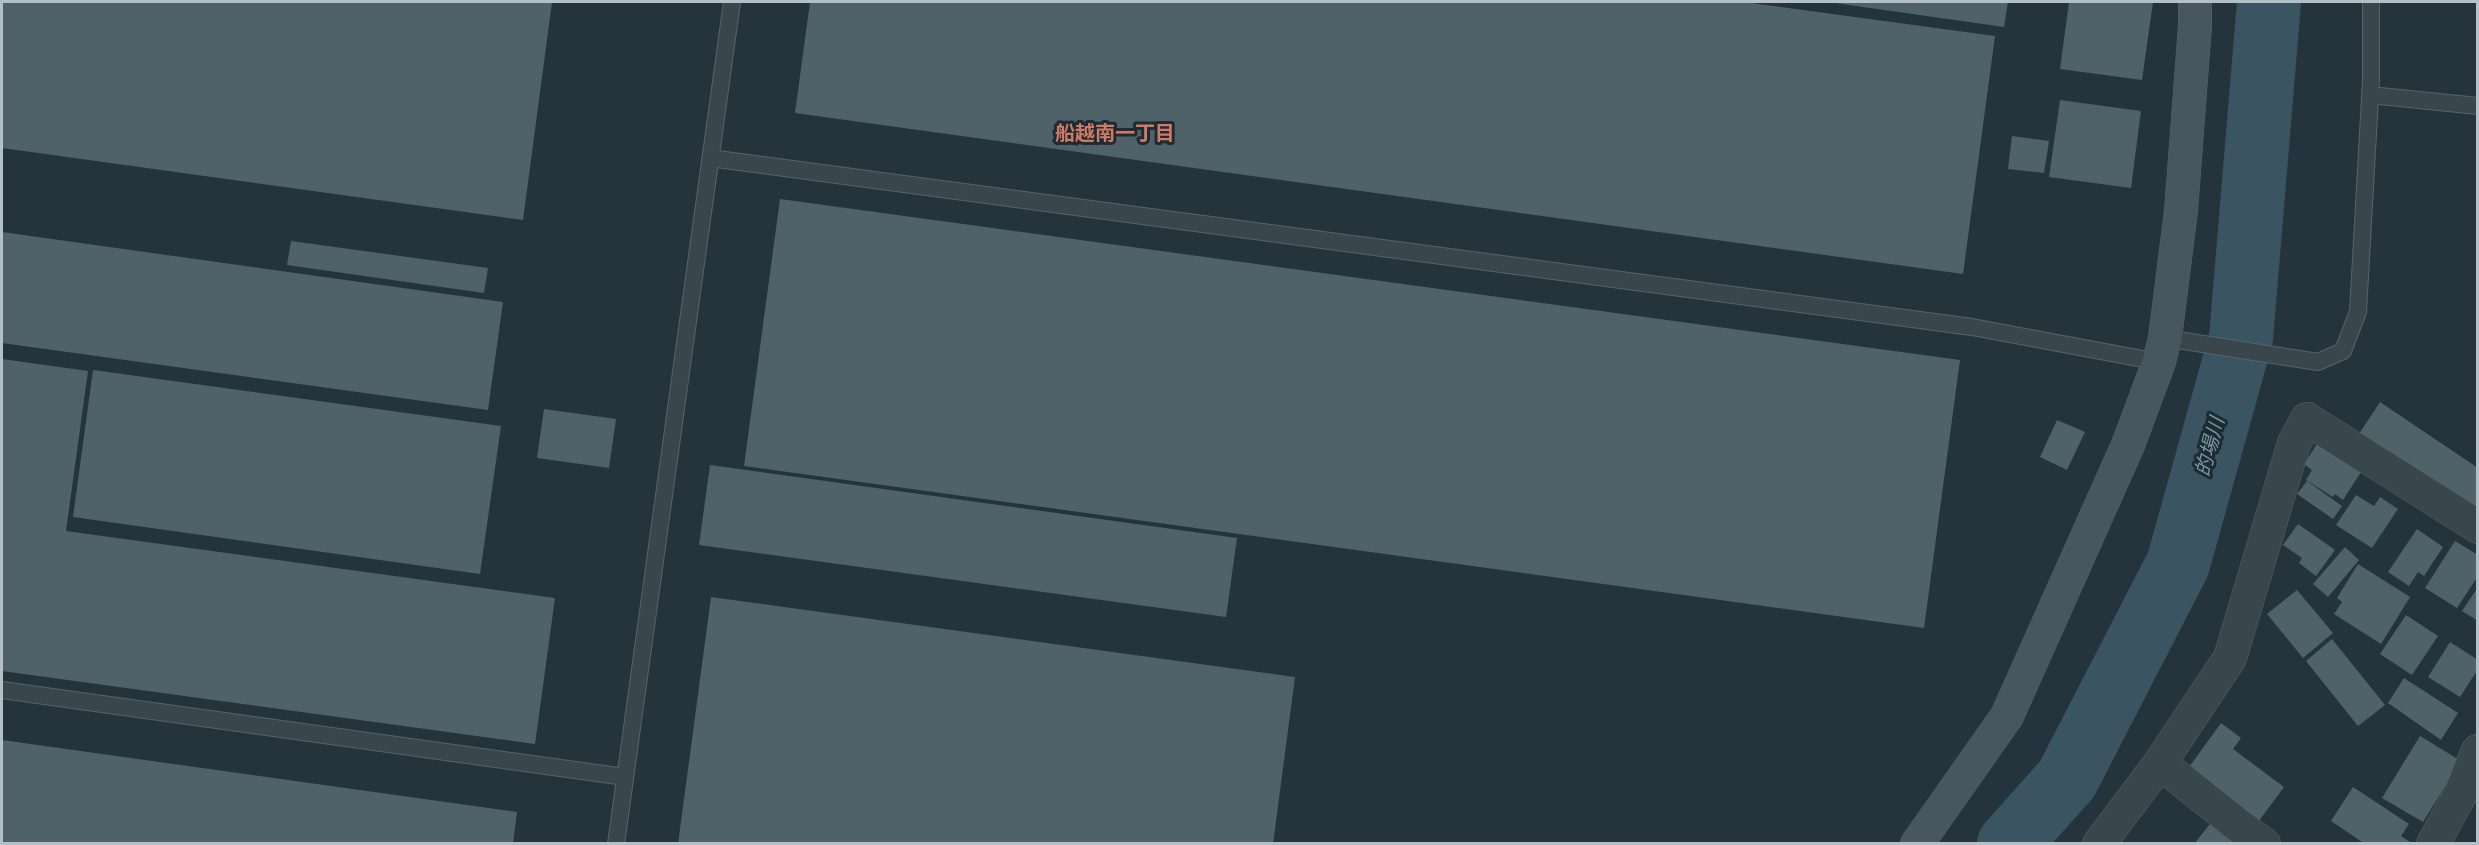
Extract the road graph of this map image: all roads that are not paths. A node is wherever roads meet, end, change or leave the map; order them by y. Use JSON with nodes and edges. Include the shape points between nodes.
{"nodes":[{"id":1,"x":732,"y":2,"type":"edge"},
{"id":2,"x":2195,"y":2,"type":"edge"},
{"id":3,"x":2371,"y":2,"type":"edge"},
{"id":4,"x":2370,"y":95,"type":"junction"},
{"id":5,"x":2478,"y":106,"type":"edge"},
{"id":6,"x":710,"y":158,"type":"junction"},
{"id":7,"x":2162,"y":350,"type":"junction"},
{"id":8,"x":2478,"y":527,"type":"edge"},
{"id":9,"x":2,"y":690,"type":"edge"},
{"id":10,"x":2478,"y":751,"type":"edge"},
{"id":11,"x":2160,"y":763,"type":"junction"},
{"id":12,"x":625,"y":777,"type":"junction"},
{"id":13,"x":616,"y":843,"type":"edge"},
{"id":14,"x":1917,"y":843,"type":"edge"},
{"id":15,"x":2099,"y":843,"type":"edge"},
{"id":16,"x":2264,"y":843,"type":"edge"},
{"id":17,"x":2433,"y":843,"type":"edge"}],
"edges":[{"from":1,"to":6,"type":"lane"},
{"from":2,"to":7,"type":"street","via":[[2181,211]]},
{"from":3,"to":4,"type":"lane"},
{"from":4,"to":5,"type":"lane"},
{"from":4,"to":7,"type":"lane","via":[[2358,312],[2343,351],[2318,362],[2197,343]]},
{"from":6,"to":7,"type":"lane"},
{"from":6,"to":12,"type":"lane"},
{"from":7,"to":14,"type":"street","via":[[2128,445],[2007,716]]},
{"from":8,"to":11,"type":"street","via":[[2307,420],[2294,443],[2230,658]]},
{"from":9,"to":12,"type":"lane"},
{"from":10,"to":17,"type":"street","via":[[2461,793]]},
{"from":11,"to":15,"type":"street"},
{"from":11,"to":16,"type":"street"},
{"from":12,"to":13,"type":"lane"}]}
